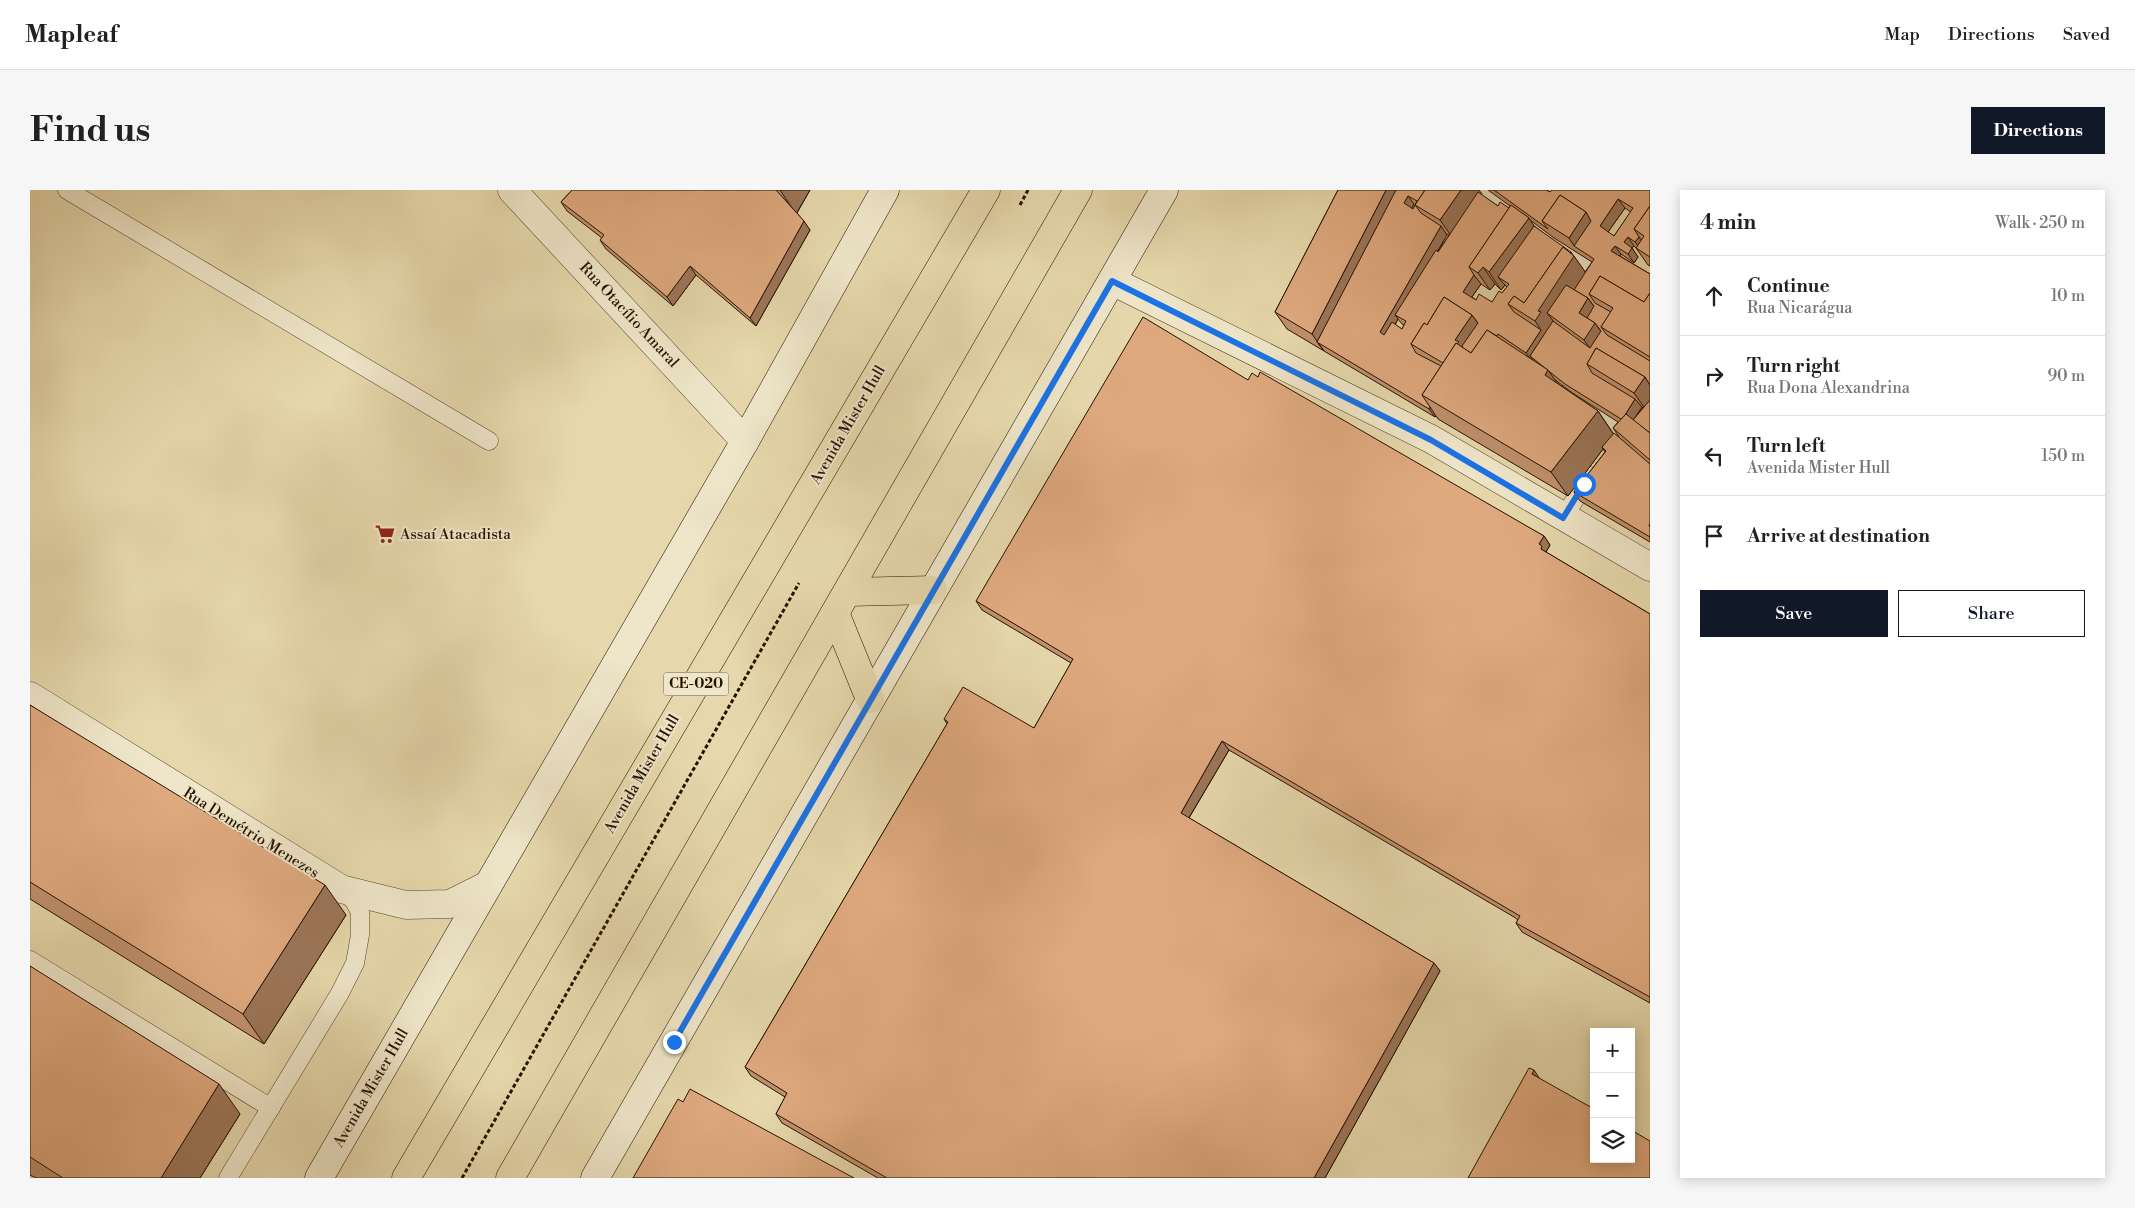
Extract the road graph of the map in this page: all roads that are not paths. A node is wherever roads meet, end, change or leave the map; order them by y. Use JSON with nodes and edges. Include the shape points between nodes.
{"nodes":[{"id":1,"x":67,"y":190,"type":"edge"},
{"id":2,"x":512,"y":190,"type":"edge"},
{"id":3,"x":885,"y":190,"type":"edge"},
{"id":4,"x":986,"y":190,"type":"edge"},
{"id":5,"x":1078,"y":190,"type":"edge"},
{"id":6,"x":1164,"y":190,"type":"edge"},
{"id":7,"x":1484,"y":191,"type":"edge"},
{"id":8,"x":1474,"y":208,"type":"edge"},
{"id":9,"x":1112,"y":281,"type":"junction"},
{"id":10,"x":1577,"y":295,"type":"edge"},
{"id":11,"x":1574,"y":399,"type":"edge"},
{"id":12,"x":1627,"y":434,"type":"edge"},
{"id":13,"x":489,"y":441,"type":"dead end"},
{"id":14,"x":745,"y":441,"type":"junction"},
{"id":15,"x":1602,"y":460,"type":"edge"},
{"id":16,"x":1563,"y":518,"type":"junction"},
{"id":17,"x":1650,"y":567,"type":"edge"},
{"id":18,"x":933,"y":590,"type":"junction"},
{"id":19,"x":841,"y":603,"type":"junction"},
{"id":20,"x":30,"y":696,"type":"edge"},
{"id":21,"x":870,"y":699,"type":"junction"},
{"id":22,"x":488,"y":885,"type":"junction"},
{"id":23,"x":341,"y":889,"type":"junction"},
{"id":24,"x":30,"y":960,"type":"edge"},
{"id":25,"x":271,"y":1108,"type":"junction"},
{"id":26,"x":228,"y":1178,"type":"edge"},
{"id":27,"x":319,"y":1178,"type":"edge"},
{"id":28,"x":406,"y":1178,"type":"edge"},
{"id":29,"x":510,"y":1178,"type":"edge"},
{"id":30,"x":595,"y":1178,"type":"edge"}],
"edges":[{"from":1,"to":13,"type":"lane"},
{"from":2,"to":14,"type":"main road","name":"Rua Otacílio Amaral"},
{"from":3,"to":14,"type":"main road","name":"Avenida Mister Hull"},
{"from":4,"to":28,"type":"highway","name":"Avenida Mister Hull","number":"CE-020"},
{"from":5,"to":19,"type":"highway"},
{"from":6,"to":9,"type":"main road"},
{"from":7,"to":8,"type":"lane"},
{"from":7,"to":10,"type":"lane","via":[[1591,266],[1593,271]]},
{"from":9,"to":16,"type":"main road","via":[[1431,440]]},
{"from":9,"to":18,"type":"main road"},
{"from":11,"to":12,"type":"lane"},
{"from":14,"to":22,"type":"main road","name":"Avenida Mister Hull"},
{"from":15,"to":16,"type":"lane"},
{"from":16,"to":17,"type":"main road"},
{"from":18,"to":19,"type":"highway"},
{"from":18,"to":21,"type":"main road"},
{"from":19,"to":21,"type":"highway"},
{"from":19,"to":29,"type":"highway"},
{"from":20,"to":23,"type":"main road","name":"Rua Demétrio Menezes"},
{"from":21,"to":30,"type":"main road"},
{"from":22,"to":23,"type":"main road","name":"Rua Demétrio Menezes","via":[[450,904],[406,904]]},
{"from":22,"to":27,"type":"main road","name":"Avenida Mister Hull"},
{"from":23,"to":25,"type":"lane","via":[[360,912],[355,963]]},
{"from":24,"to":25,"type":"lane"},
{"from":25,"to":26,"type":"lane"}]}
